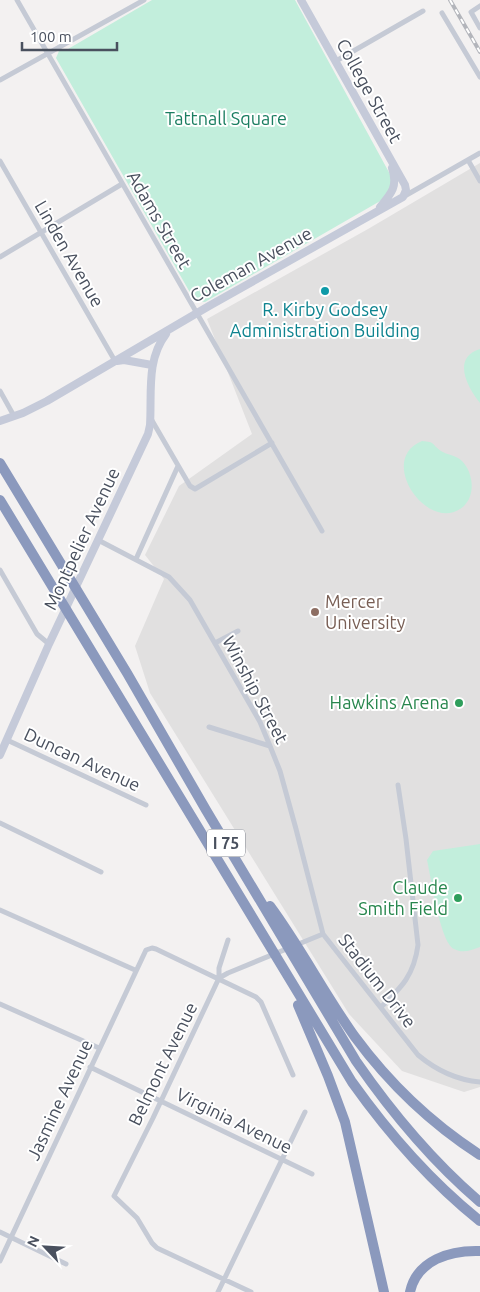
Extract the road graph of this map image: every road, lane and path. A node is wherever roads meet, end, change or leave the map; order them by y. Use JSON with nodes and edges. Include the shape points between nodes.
{"nodes":[{"id":1,"x":17,"y":0,"type":"edge"},
{"id":2,"x":144,"y":0,"type":"edge"},
{"id":3,"x":301,"y":0,"type":"edge"},
{"id":4,"x":480,"y":6,"type":"edge"},
{"id":5,"x":423,"y":11,"type":"dead end"},
{"id":6,"x":442,"y":13,"type":"dead end"},
{"id":7,"x":480,"y":28,"type":"edge"},
{"id":8,"x":49,"y":52,"type":"junction"},
{"id":9,"x":336,"y":60,"type":"junction"},
{"id":10,"x":480,"y":77,"type":"edge"},
{"id":11,"x":0,"y":80,"type":"edge"},
{"id":12,"x":386,"y":152,"type":"junction"},
{"id":13,"x":480,"y":153,"type":"edge"},
{"id":14,"x":468,"y":160,"type":"junction"},
{"id":15,"x":0,"y":161,"type":"edge"},
{"id":16,"x":480,"y":181,"type":"edge"},
{"id":17,"x":122,"y":184,"type":"junction"},
{"id":18,"x":403,"y":197,"type":"junction"},
{"id":19,"x":374,"y":214,"type":"junction"},
{"id":20,"x":42,"y":233,"type":"junction"},
{"id":21,"x":0,"y":257,"type":"edge"},
{"id":22,"x":197,"y":312,"type":"junction"},
{"id":23,"x":168,"y":330,"type":"junction"},
{"id":24,"x":115,"y":361,"type":"junction"},
{"id":25,"x":152,"y":365,"type":"junction"},
{"id":26,"x":0,"y":391,"type":"edge"},
{"id":27,"x":14,"y":416,"type":"junction"},
{"id":28,"x":150,"y":417,"type":"junction"},
{"id":29,"x":0,"y":421,"type":"edge"},
{"id":30,"x":272,"y":443,"type":"junction"},
{"id":31,"x":0,"y":463,"type":"edge"},
{"id":32,"x":178,"y":466,"type":"junction"},
{"id":33,"x":0,"y":500,"type":"edge"},
{"id":34,"x":322,"y":531,"type":"dead end"},
{"id":35,"x":98,"y":540,"type":"junction"},
{"id":36,"x":136,"y":560,"type":"junction"},
{"id":37,"x":0,"y":570,"type":"edge"},
{"id":38,"x":238,"y":631,"type":"dead end"},
{"id":39,"x":215,"y":643,"type":"junction"},
{"id":40,"x":49,"y":644,"type":"junction"},
{"id":41,"x":209,"y":727,"type":"dead end"},
{"id":42,"x":4,"y":743,"type":"edge"},
{"id":43,"x":270,"y":746,"type":"junction"},
{"id":44,"x":0,"y":755,"type":"edge"},
{"id":45,"x":398,"y":785,"type":"dead end"},
{"id":46,"x":146,"y":805,"type":"dead end"},
{"id":47,"x":0,"y":823,"type":"edge"},
{"id":48,"x":101,"y":872,"type":"dead end"},
{"id":49,"x":249,"y":882,"type":"junction"},
{"id":50,"x":0,"y":910,"type":"edge"},
{"id":51,"x":323,"y":934,"type":"junction"},
{"id":52,"x":228,"y":940,"type":"dead end"},
{"id":53,"x":278,"y":960,"type":"junction"},
{"id":54,"x":135,"y":970,"type":"junction"},
{"id":55,"x":219,"y":978,"type":"junction"},
{"id":56,"x":0,"y":1004,"type":"edge"},
{"id":57,"x":381,"y":1007,"type":"junction"},
{"id":58,"x":99,"y":1048,"type":"junction"},
{"id":59,"x":90,"y":1067,"type":"junction"},
{"id":60,"x":293,"y":1075,"type":"dead end"},
{"id":61,"x":480,"y":1082,"type":"edge"},
{"id":62,"x":161,"y":1101,"type":"junction"},
{"id":63,"x":305,"y":1112,"type":"dead end"},
{"id":64,"x":480,"y":1155,"type":"edge"},
{"id":65,"x":282,"y":1160,"type":"junction"},
{"id":66,"x":312,"y":1174,"type":"dead end"},
{"id":67,"x":468,"y":1192,"type":"junction"},
{"id":68,"x":480,"y":1198,"type":"edge"},
{"id":69,"x":480,"y":1202,"type":"edge"},
{"id":70,"x":480,"y":1221,"type":"edge"},
{"id":71,"x":0,"y":1232,"type":"edge"},
{"id":72,"x":11,"y":1237,"type":"junction"},
{"id":73,"x":480,"y":1252,"type":"edge"},
{"id":74,"x":0,"y":1261,"type":"edge"},
{"id":75,"x":66,"y":1264,"type":"dead end"},
{"id":76,"x":224,"y":1280,"type":"junction"},
{"id":77,"x":218,"y":1292,"type":"edge"},
{"id":78,"x":250,"y":1292,"type":"edge"},
{"id":79,"x":384,"y":1292,"type":"edge"},
{"id":80,"x":410,"y":1292,"type":"edge"}],
"edges":[{"from":1,"to":8,"type":"street","name":"Adams Street"},
{"from":2,"to":8,"type":"street"},
{"from":3,"to":9,"type":"street","name":"College Street"},
{"from":4,"to":7,"type":"street","via":[[471,12]]},
{"from":5,"to":9,"type":"street"},
{"from":6,"to":10,"type":"street"},
{"from":8,"to":11,"type":"street"},
{"from":8,"to":17,"type":"street","name":"Adams Street"},
{"from":9,"to":12,"type":"street","name":"College Street"},
{"from":12,"to":18,"type":"street","name":"College Street","via":[[405,185]]},
{"from":12,"to":19,"type":"street","via":[[395,179],[394,188]]},
{"from":13,"to":14,"type":"street"},
{"from":14,"to":16,"type":"street"},
{"from":14,"to":18,"type":"street"},
{"from":15,"to":20,"type":"street","name":"Linden Avenue"},
{"from":17,"to":20,"type":"street"},
{"from":17,"to":22,"type":"street","name":"Adams Street"},
{"from":18,"to":19,"type":"street","name":"Coleman Avenue"},
{"from":19,"to":22,"type":"street","name":"Coleman Avenue"},
{"from":20,"to":21,"type":"street"},
{"from":20,"to":24,"type":"street","name":"Linden Avenue"},
{"from":22,"to":23,"type":"street","name":"Coleman Avenue"},
{"from":22,"to":30,"type":"street","name":"Adams Street"},
{"from":23,"to":24,"type":"street","name":"Coleman Avenue"},
{"from":23,"to":25,"type":"street","name":"Montpelier Avenue"},
{"from":24,"to":25,"type":"street"},
{"from":24,"to":27,"type":"street","name":"Coleman Avenue","via":[[47,401]]},
{"from":25,"to":28,"type":"street","name":"Montpelier Avenue"},
{"from":26,"to":27,"type":"street"},
{"from":27,"to":29,"type":"street","name":"Coleman Avenue"},
{"from":28,"to":32,"type":"street"},
{"from":28,"to":35,"type":"street","name":"Montpelier Avenue","via":[[148,434]]},
{"from":30,"to":32,"type":"street","via":[[194,489]]},
{"from":30,"to":34,"type":"street","name":"Adams Street"},
{"from":31,"to":49,"type":"highway","number":"I 75"},
{"from":32,"to":36,"type":"street"},
{"from":33,"to":53,"type":"highway","number":"I 75"},
{"from":35,"to":36,"type":"street","name":"Winship Street"},
{"from":35,"to":40,"type":"street","name":"Montpelier Avenue"},
{"from":36,"to":39,"type":"street","name":"Winship Street","via":[[169,577],[190,600]]},
{"from":37,"to":40,"type":"street","via":[[37,634]]},
{"from":38,"to":39,"type":"street"},
{"from":39,"to":43,"type":"street","name":"Winship Street"},
{"from":40,"to":42,"type":"street","name":"Montpelier Avenue"},
{"from":41,"to":43,"type":"street"},
{"from":42,"to":44,"type":"street","name":"Montpelier Avenue"},
{"from":42,"to":46,"type":"street","name":"Duncan Avenue"},
{"from":43,"to":51,"type":"street","name":"Winship Street","via":[[280,771]]},
{"from":45,"to":57,"type":"street","via":[[418,945],[409,976]]},
{"from":47,"to":48,"type":"street"},
{"from":49,"to":64,"type":"highway","via":[[289,931],[355,1037],[373,1060],[428,1116]]},
{"from":49,"to":67,"type":"highway","number":"I 75","via":[[379,1094],[418,1142]]},
{"from":50,"to":54,"type":"street"},
{"from":51,"to":55,"type":"street","name":"Stadium Drive"},
{"from":51,"to":57,"type":"street","name":"Stadium Drive"},
{"from":52,"to":55,"type":"street","name":"Belmont Avenue"},
{"from":53,"to":70,"type":"highway","number":"I 75","via":[[369,1106],[419,1166]]},
{"from":53,"to":79,"type":"highway","via":[[345,1122]]},
{"from":54,"to":55,"type":"street","name":"Jasmine Avenue","via":[[146,950],[152,948]]},
{"from":54,"to":58,"type":"street","name":"Jasmine Avenue"},
{"from":55,"to":60,"type":"street","via":[[258,999]]},
{"from":55,"to":62,"type":"street","name":"Belmont Avenue"},
{"from":56,"to":58,"type":"street"},
{"from":57,"to":61,"type":"street","name":"Stadium Drive","via":[[410,1046],[427,1062],[448,1074]]},
{"from":58,"to":59,"type":"street","name":"Jasmine Avenue"},
{"from":59,"to":62,"type":"street","name":"Virginia Avenue"},
{"from":59,"to":72,"type":"street","name":"Jasmine Avenue"},
{"from":62,"to":65,"type":"street","name":"Virginia Avenue"},
{"from":62,"to":76,"type":"street","name":"Belmont Avenue","via":[[114,1196],[137,1218],[157,1248]]},
{"from":63,"to":65,"type":"street"},
{"from":65,"to":66,"type":"street","name":"Virginia Avenue"},
{"from":65,"to":76,"type":"street"},
{"from":67,"to":68,"type":"highway"},
{"from":67,"to":69,"type":"highway","number":"I 75"},
{"from":71,"to":72,"type":"street"},
{"from":72,"to":74,"type":"street","name":"Jasmine Avenue"},
{"from":72,"to":75,"type":"street"},
{"from":73,"to":80,"type":"highway","via":[[456,1252],[432,1261],[416,1276]]},
{"from":76,"to":77,"type":"street"},
{"from":76,"to":78,"type":"street"}]}
